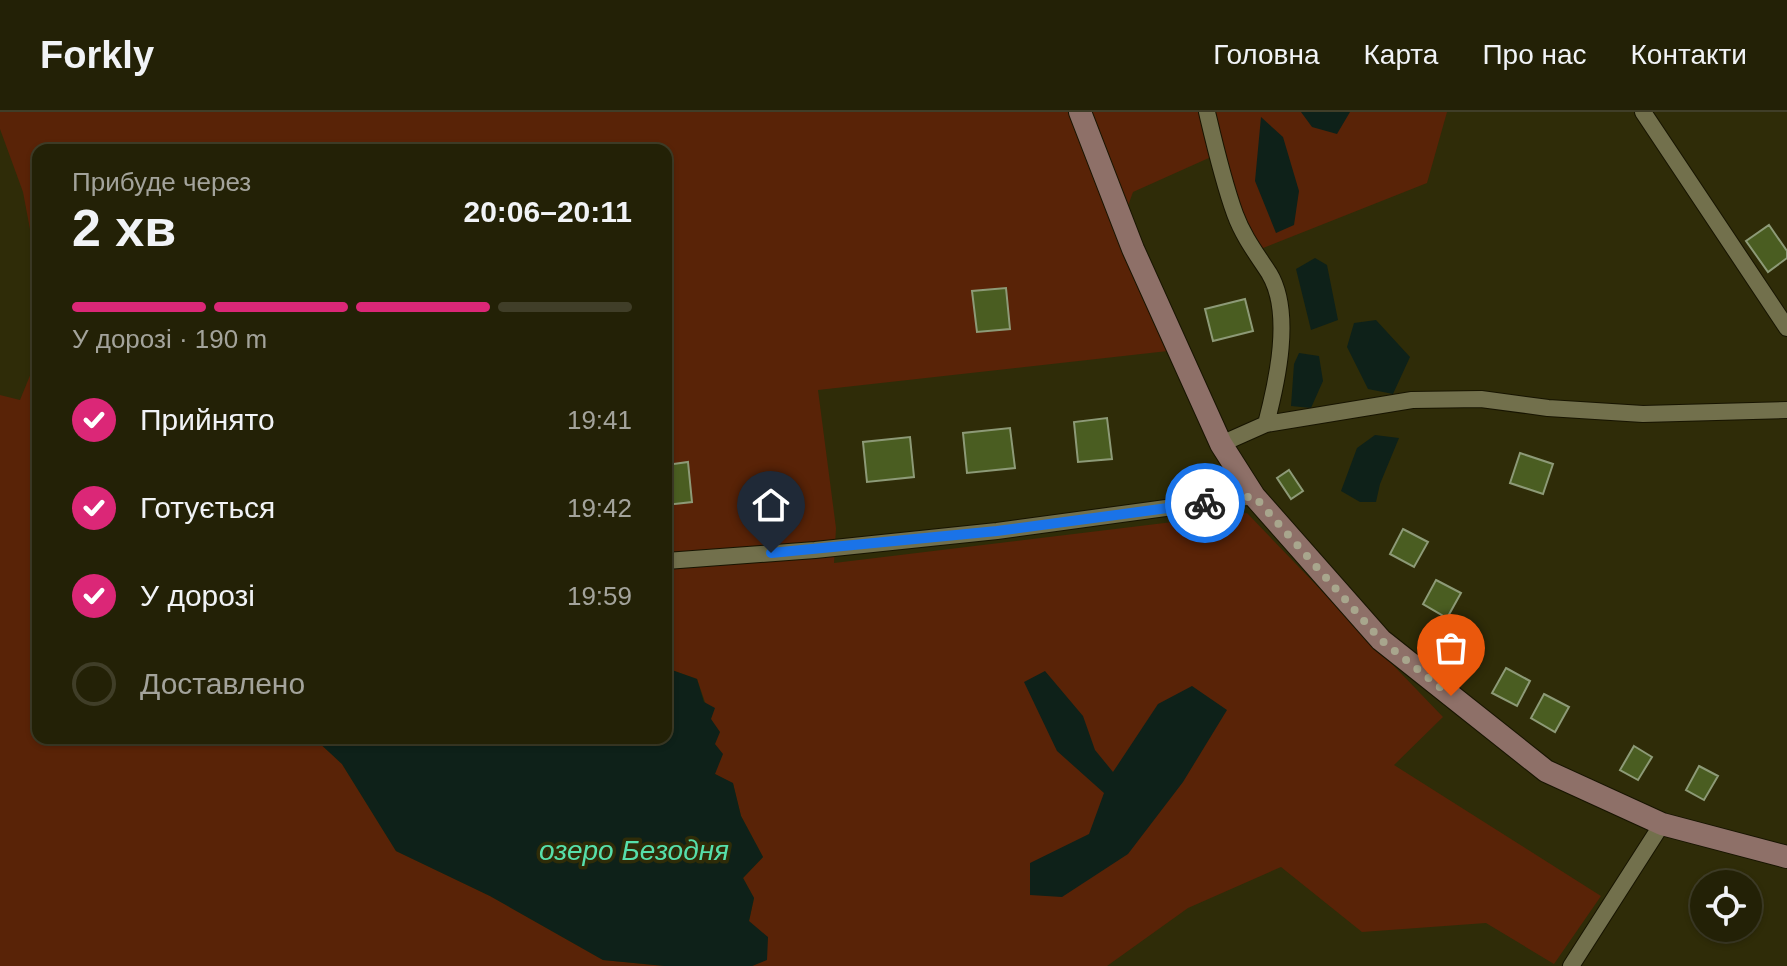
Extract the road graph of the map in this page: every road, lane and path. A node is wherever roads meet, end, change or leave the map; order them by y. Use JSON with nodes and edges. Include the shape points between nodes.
{"nodes":[{"id":1,"x":1080,"y":112,"type":"edge"},
{"id":2,"x":1207,"y":112,"type":"edge"},
{"id":3,"x":1643,"y":112,"type":"edge"},
{"id":4,"x":1787,"y":328,"type":"edge"},
{"id":5,"x":1787,"y":410,"type":"edge"},
{"id":6,"x":1266,"y":424,"type":"junction"},
{"id":7,"x":1221,"y":444,"type":"junction"},
{"id":8,"x":1254,"y":496,"type":"junction"},
{"id":9,"x":672,"y":561,"type":"edge"},
{"id":10,"x":1662,"y":824,"type":"junction"},
{"id":11,"x":1787,"y":857,"type":"edge"},
{"id":12,"x":1571,"y":966,"type":"edge"}],
"edges":[{"from":1,"to":7,"type":"street","via":[[1133,249]]},
{"from":2,"to":6,"type":"street","via":[[1235,213],[1277,296],[1283,344]]},
{"from":3,"to":4,"type":"street"},
{"from":5,"to":6,"type":"street","via":[[1643,414],[1468,399],[1412,400]]},
{"from":6,"to":7,"type":"street"},
{"from":7,"to":8,"type":"street"},
{"from":8,"to":9,"type":"street","via":[[997,531]]},
{"from":8,"to":10,"type":"street","via":[[1381,640],[1546,771]]},
{"from":10,"to":11,"type":"street"},
{"from":10,"to":12,"type":"street"}]}
